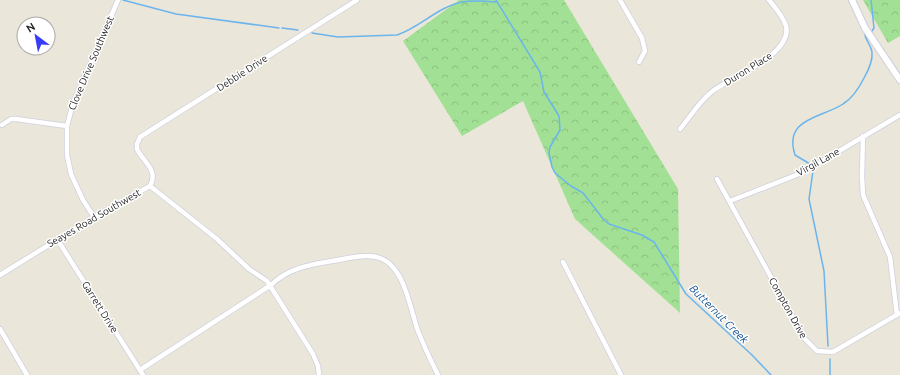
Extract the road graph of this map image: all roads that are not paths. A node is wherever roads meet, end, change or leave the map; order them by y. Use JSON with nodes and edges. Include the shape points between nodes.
{"nodes":[{"id":1,"x":118,"y":0,"type":"edge"},
{"id":2,"x":357,"y":0,"type":"edge"},
{"id":3,"x":620,"y":0,"type":"edge"},
{"id":4,"x":769,"y":0,"type":"edge"},
{"id":5,"x":852,"y":0,"type":"edge"},
{"id":6,"x":639,"y":62,"type":"dead end"},
{"id":7,"x":900,"y":80,"type":"edge"},
{"id":8,"x":900,"y":115,"type":"edge"},
{"id":9,"x":2,"y":126,"type":"dead end"},
{"id":10,"x":66,"y":126,"type":"junction"},
{"id":11,"x":680,"y":129,"type":"dead end"},
{"id":12,"x":863,"y":136,"type":"junction"},
{"id":13,"x":717,"y":179,"type":"dead end"},
{"id":14,"x":150,"y":186,"type":"junction"},
{"id":15,"x":730,"y":201,"type":"junction"},
{"id":16,"x":94,"y":217,"type":"junction"},
{"id":17,"x":57,"y":239,"type":"junction"},
{"id":18,"x":563,"y":262,"type":"dead end"},
{"id":19,"x":0,"y":275,"type":"edge"},
{"id":20,"x":271,"y":285,"type":"junction"},
{"id":21,"x":899,"y":314,"type":"edge"},
{"id":22,"x":0,"y":329,"type":"edge"},
{"id":23,"x":140,"y":370,"type":"junction"},
{"id":24,"x":27,"y":375,"type":"edge"},
{"id":25,"x":143,"y":375,"type":"edge"},
{"id":26,"x":318,"y":375,"type":"edge"},
{"id":27,"x":438,"y":375,"type":"edge"},
{"id":28,"x":621,"y":375,"type":"edge"}],
"edges":[{"from":1,"to":10,"type":"street","name":"Clove Drive Southwest","via":[[73,103]]},
{"from":2,"to":14,"type":"street","name":"Debbie Drive","via":[[144,134],[137,144],[153,174],[154,179]]},
{"from":3,"to":6,"type":"street","via":[[642,38],[645,51]]},
{"from":4,"to":11,"type":"street","name":"Duron Place","via":[[786,26],[786,34],[781,45],[771,55],[714,90],[701,101]]},
{"from":5,"to":7,"type":"street","via":[[865,28]]},
{"from":8,"to":12,"type":"street","name":"Virgil Lane"},
{"from":9,"to":10,"type":"street","via":[[11,119],[16,119]]},
{"from":10,"to":16,"type":"street","name":"Clove Drive Southwest","via":[[67,155],[71,174]]},
{"from":12,"to":15,"type":"street","name":"Virgil Lane","via":[[804,172]]},
{"from":12,"to":21,"type":"street","via":[[862,189],[890,258]]},
{"from":13,"to":15,"type":"street","name":"Compton Drive"},
{"from":14,"to":16,"type":"street","name":"Seayes Road Southwest"},
{"from":14,"to":20,"type":"street","name":"Seayes Road Southwest"},
{"from":15,"to":21,"type":"street","name":"Compton Drive","via":[[805,339],[816,350],[833,352]]},
{"from":16,"to":17,"type":"street","name":"Seayes Road Southwest"},
{"from":17,"to":19,"type":"street","name":"Seayes Road Southwest"},
{"from":17,"to":23,"type":"street","name":"Garrett Drive"},
{"from":18,"to":28,"type":"street"},
{"from":20,"to":23,"type":"street"},
{"from":20,"to":26,"type":"street","via":[[313,354],[318,366]]},
{"from":20,"to":27,"type":"street","via":[[286,272],[303,267],[364,256],[381,258],[396,270],[403,284],[423,343]]},
{"from":22,"to":24,"type":"street"},
{"from":23,"to":25,"type":"street","name":"Garrett Drive"}]}
